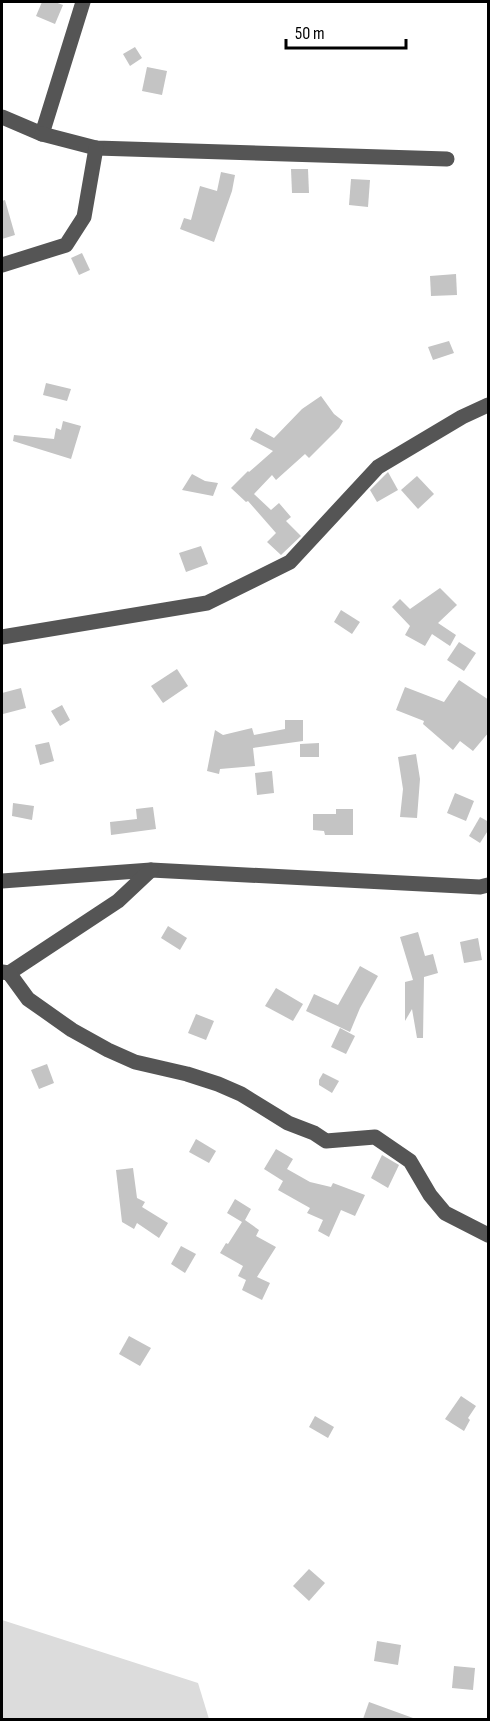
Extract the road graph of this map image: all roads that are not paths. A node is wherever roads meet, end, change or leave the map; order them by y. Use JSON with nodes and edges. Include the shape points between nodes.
{"nodes":[{"id":1,"x":83,"y":2,"type":"edge"},
{"id":2,"x":2,"y":117,"type":"edge"},
{"id":3,"x":42,"y":134,"type":"junction"},
{"id":4,"x":96,"y":148,"type":"junction"},
{"id":5,"x":447,"y":159,"type":"dead end"},
{"id":6,"x":2,"y":265,"type":"edge"},
{"id":7,"x":489,"y":405,"type":"edge"},
{"id":8,"x":2,"y":637,"type":"edge"},
{"id":9,"x":151,"y":870,"type":"junction"},
{"id":10,"x":2,"y":881,"type":"edge"},
{"id":11,"x":489,"y":885,"type":"edge"},
{"id":12,"x":5,"y":972,"type":"edge"},
{"id":13,"x":489,"y":1235,"type":"edge"}],
"edges":[{"from":1,"to":3,"type":"street"},
{"from":2,"to":3,"type":"street"},
{"from":3,"to":4,"type":"street"},
{"from":4,"to":5,"type":"street"},
{"from":4,"to":6,"type":"street","via":[[84,217],[66,244]]},
{"from":7,"to":8,"type":"street","via":[[378,467],[290,562],[207,603]]},
{"from":9,"to":10,"type":"street"},
{"from":9,"to":11,"type":"street"},
{"from":9,"to":12,"type":"street","via":[[118,901]]},
{"from":12,"to":13,"type":"street","via":[[28,999],[108,1050],[135,1062],[218,1084],[326,1141],[375,1137],[410,1161],[445,1213]]}]}
